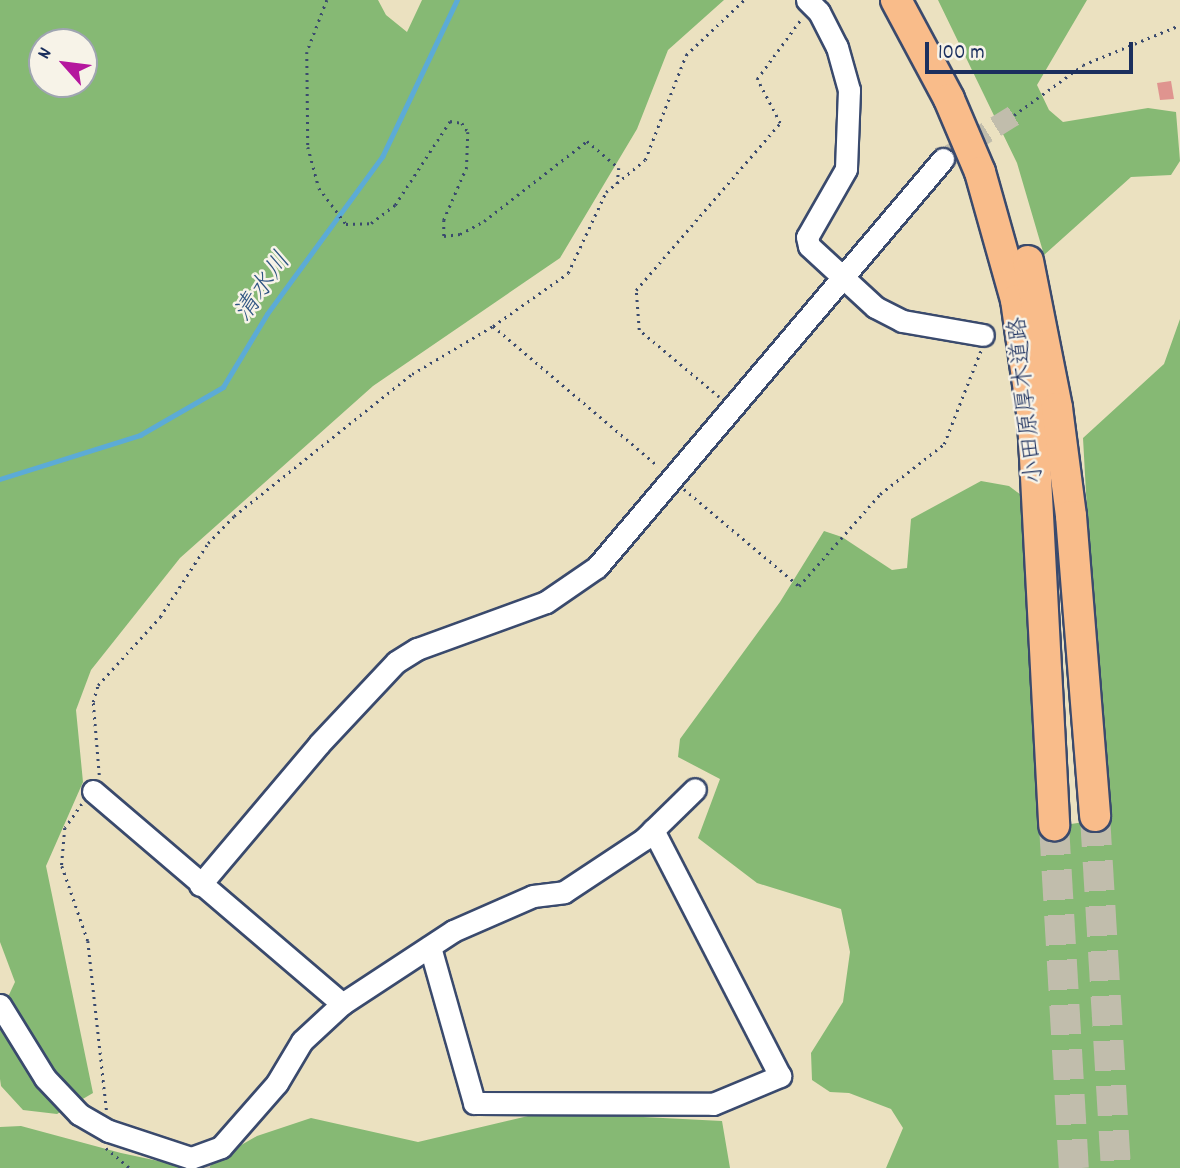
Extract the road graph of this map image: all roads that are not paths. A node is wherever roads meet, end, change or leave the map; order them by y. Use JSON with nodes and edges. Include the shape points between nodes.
{"nodes":[{"id":1,"x":896,"y":0,"type":"edge"},
{"id":2,"x":917,"y":0,"type":"edge"},
{"id":3,"x":809,"y":3,"type":"edge"},
{"id":4,"x":943,"y":159,"type":"tunnel mouth"},
{"id":5,"x":842,"y":278,"type":"junction"},
{"id":6,"x":983,"y":335,"type":"road end"},
{"id":7,"x":695,"y":789,"type":"dead end"},
{"id":8,"x":93,"y":791,"type":"road end"},
{"id":9,"x":1095,"y":816,"type":"tunnel mouth"},
{"id":10,"x":1054,"y":825,"type":"tunnel mouth"},
{"id":11,"x":653,"y":830,"type":"junction"},
{"id":12,"x":200,"y":885,"type":"junction"},
{"id":13,"x":430,"y":947,"type":"junction"},
{"id":14,"x":342,"y":1004,"type":"junction"},
{"id":15,"x":0,"y":1005,"type":"edge"}],
"edges":[{"from":1,"to":10,"type":"highway","name":"小田原厚木道路","via":[[949,99],[980,172],[1016,300],[1033,420]]},
{"from":2,"to":9,"type":"highway","name":"小田原厚木道路","via":[[965,90],[998,167],[1037,295],[1071,516]]},
{"from":3,"to":5,"type":"street","via":[[837,47],[849,90],[846,169],[807,237],[809,246]]},
{"from":4,"to":5,"type":"street"},
{"from":5,"to":6,"type":"street","via":[[875,307],[902,321]]},
{"from":5,"to":12,"type":"street","via":[[597,567],[546,602],[417,649],[396,662],[319,744]]},
{"from":7,"to":11,"type":"street"},
{"from":8,"to":12,"type":"street"},
{"from":11,"to":13,"type":"street","via":[[564,892],[533,896],[453,931]]},
{"from":11,"to":13,"type":"street","via":[[780,1076],[713,1104],[474,1103]]},
{"from":12,"to":14,"type":"street"},
{"from":13,"to":14,"type":"street"},
{"from":14,"to":15,"type":"street","via":[[302,1041],[276,1083],[221,1147],[191,1158],[109,1131],[79,1114],[46,1078]]}]}
